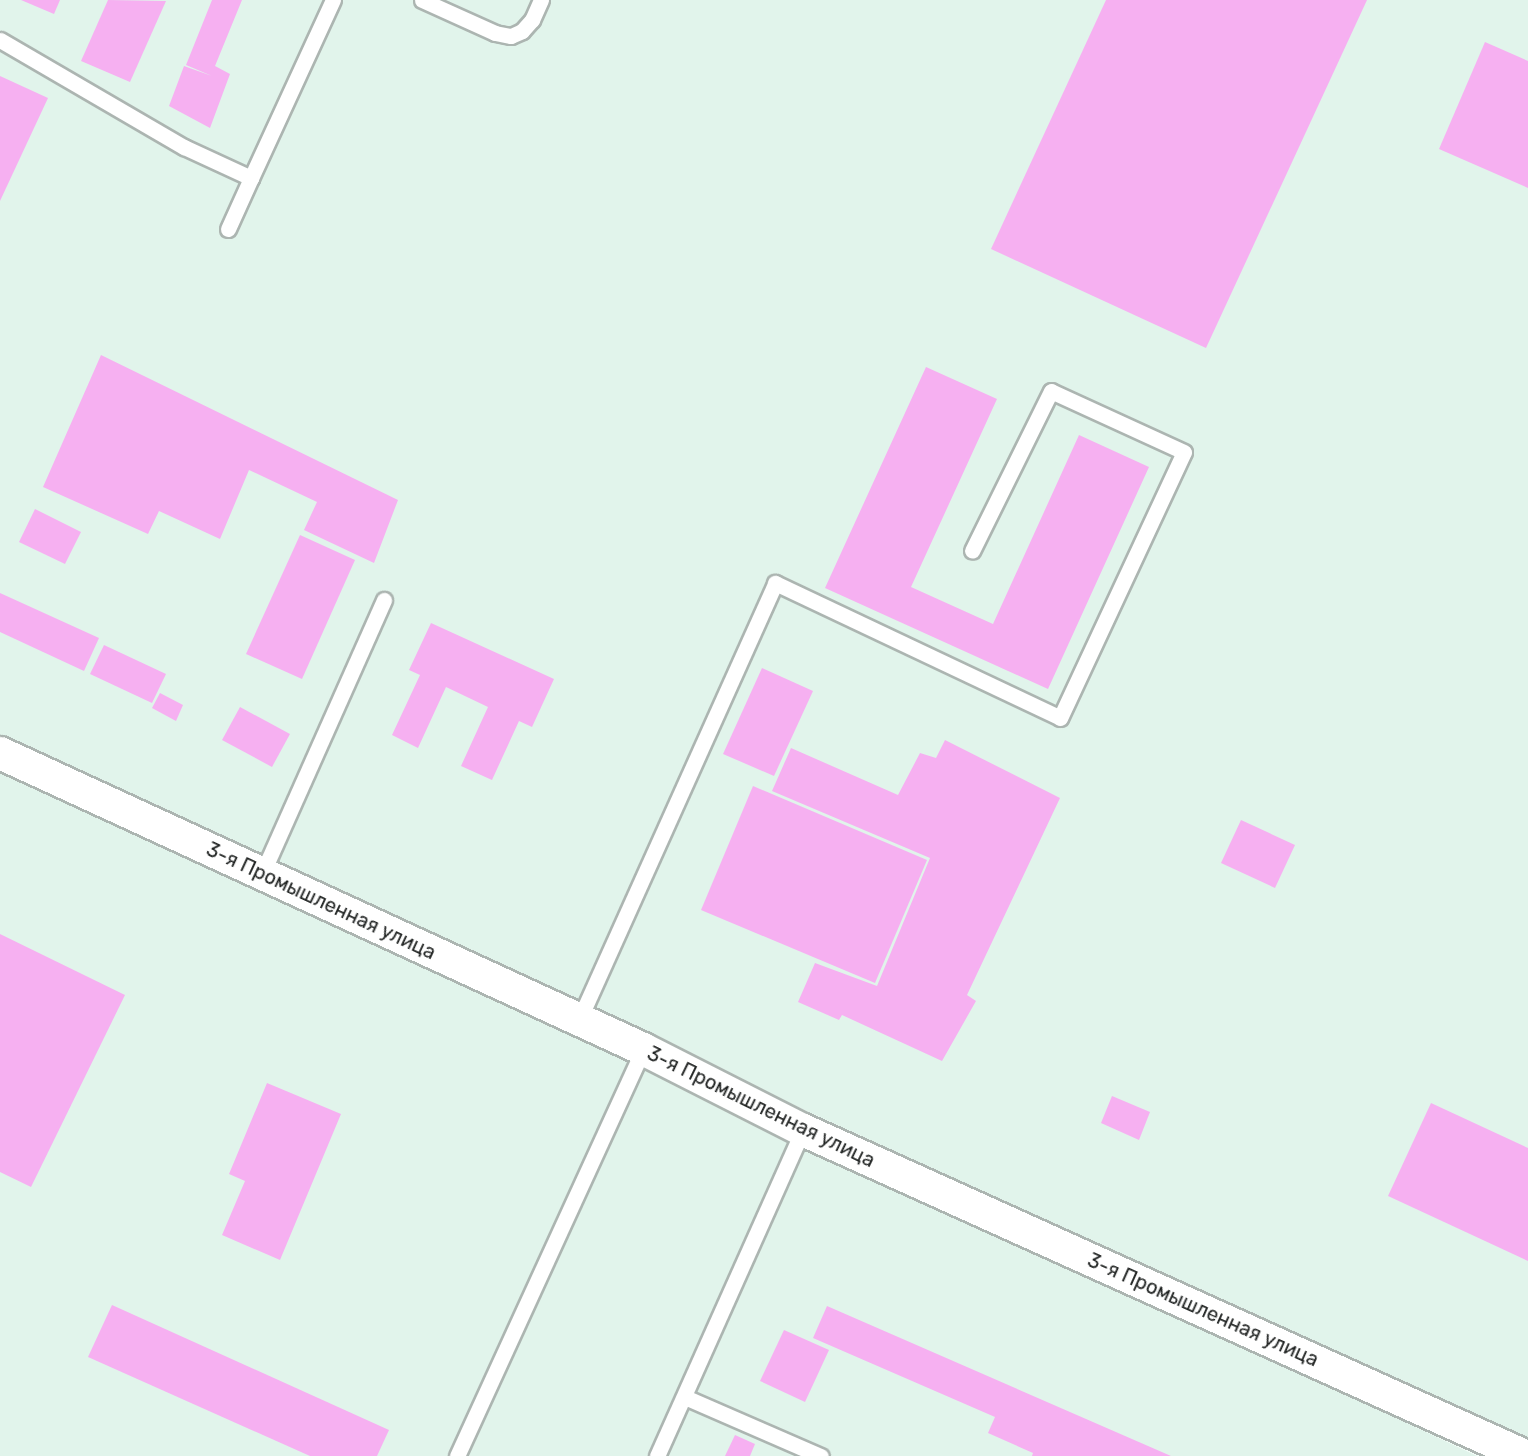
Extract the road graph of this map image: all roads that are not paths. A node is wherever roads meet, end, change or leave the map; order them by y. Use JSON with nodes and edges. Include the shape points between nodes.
{"nodes":[{"id":1,"x":333,"y":0,"type":"edge"},
{"id":2,"x":422,"y":0,"type":"edge"},
{"id":3,"x":541,"y":0,"type":"edge"},
{"id":4,"x":0,"y":40,"type":"edge"},
{"id":5,"x":252,"y":178,"type":"junction"},
{"id":6,"x":228,"y":229,"type":"dead end"},
{"id":7,"x":972,"y":551,"type":"dead end"},
{"id":8,"x":384,"y":600,"type":"dead end"},
{"id":9,"x":0,"y":753,"type":"edge"},
{"id":10,"x":262,"y":874,"type":"junction"},
{"id":11,"x":579,"y":1020,"type":"junction"},
{"id":12,"x":643,"y":1049,"type":"junction"},
{"id":13,"x":803,"y":1130,"type":"junction"},
{"id":14,"x":685,"y":1397,"type":"junction"},
{"id":15,"x":1514,"y":1454,"type":"edge"},
{"id":16,"x":457,"y":1456,"type":"edge"},
{"id":17,"x":657,"y":1456,"type":"edge"},
{"id":18,"x":821,"y":1456,"type":"edge"}],
"edges":[{"from":1,"to":5,"type":"lane"},
{"from":2,"to":3,"type":"lane","via":[[495,33],[511,36],[522,32]]},
{"from":4,"to":5,"type":"lane","via":[[184,147]]},
{"from":5,"to":6,"type":"lane"},
{"from":7,"to":11,"type":"lane","via":[[1051,391],[1184,452],[1060,717],[775,583]]},
{"from":8,"to":10,"type":"lane"},
{"from":9,"to":10,"type":"street","name":"3-я Промышленная улица"},
{"from":10,"to":11,"type":"street","name":"3-я Промышленная улица"},
{"from":11,"to":12,"type":"street","name":"3-я Промышленная улица"},
{"from":12,"to":13,"type":"street","name":"3-я Промышленная улица"},
{"from":12,"to":16,"type":"lane"},
{"from":13,"to":14,"type":"lane"},
{"from":13,"to":15,"type":"street","name":"3-я Промышленная улица"},
{"from":14,"to":17,"type":"lane"},
{"from":14,"to":18,"type":"lane"}]}
